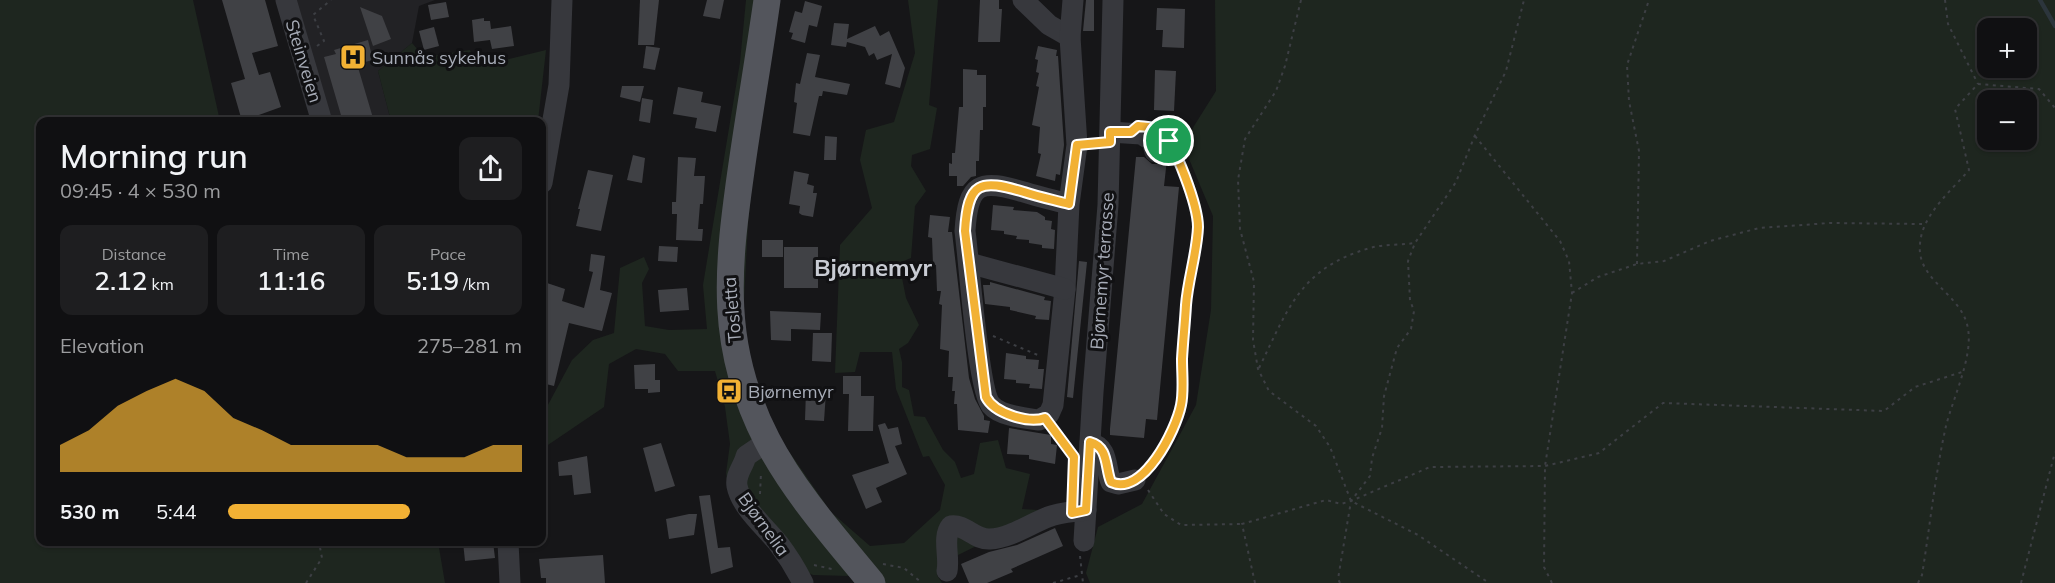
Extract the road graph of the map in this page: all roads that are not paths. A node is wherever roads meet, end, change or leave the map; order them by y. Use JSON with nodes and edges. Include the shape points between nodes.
{"nodes":[{"id":1,"x":286,"y":0,"type":"edge"},
{"id":2,"x":562,"y":0,"type":"edge"},
{"id":3,"x":766,"y":0,"type":"edge"},
{"id":4,"x":1023,"y":0,"type":"edge"},
{"id":5,"x":1073,"y":0,"type":"edge"},
{"id":6,"x":1113,"y":0,"type":"edge"},
{"id":7,"x":1070,"y":37,"type":"junction"},
{"id":8,"x":321,"y":117,"type":"edge"},
{"id":9,"x":1110,"y":137,"type":"junction"},
{"id":10,"x":1077,"y":145,"type":"junction"},
{"id":11,"x":1162,"y":147,"type":"road end"},
{"id":12,"x":546,"y":158,"type":"edge"},
{"id":13,"x":1069,"y":204,"type":"junction"},
{"id":14,"x":969,"y":263,"type":"junction"},
{"id":15,"x":1065,"y":289,"type":"junction"},
{"id":16,"x":1081,"y":447,"type":"junction"},
{"id":17,"x":772,"y":448,"type":"junction"},
{"id":18,"x":1136,"y":480,"type":"road end"},
{"id":19,"x":1086,"y":510,"type":"junction"},
{"id":20,"x":1084,"y":541,"type":"road end"},
{"id":21,"x":508,"y":546,"type":"edge"},
{"id":22,"x":947,"y":571,"type":"dead end"},
{"id":23,"x":876,"y":574,"type":"edge"},
{"id":24,"x":510,"y":583,"type":"edge"},
{"id":25,"x":802,"y":583,"type":"edge"}],
"edges":[{"from":1,"to":8,"type":"street","name":"Steinveien"},
{"from":2,"to":12,"type":"street","via":[[558,84]]},
{"from":3,"to":17,"type":"main road","name":"Tosletta","via":[[733,220],[729,284],[732,328],[743,381]]},
{"from":4,"to":7,"type":"street","via":[[1048,25]]},
{"from":5,"to":7,"type":"street"},
{"from":6,"to":9,"type":"street","name":"Bjørnemyr terrasse"},
{"from":7,"to":10,"type":"street"},
{"from":9,"to":10,"type":"street"},
{"from":9,"to":11,"type":"street","via":[[1141,134]]},
{"from":9,"to":16,"type":"street","name":"Bjørnemyr terrasse","via":[[1108,205]]},
{"from":10,"to":13,"type":"street"},
{"from":13,"to":14,"type":"street","via":[[1004,186],[984,185],[971,199],[965,221]]},
{"from":13,"to":15,"type":"street"},
{"from":14,"to":15,"type":"street"},
{"from":14,"to":15,"type":"street","via":[[986,397],[993,408],[1004,413],[1036,420],[1045,418],[1053,405]]},
{"from":16,"to":18,"type":"street","via":[[1101,448],[1111,482]]},
{"from":16,"to":19,"type":"street","name":"Bjørnemyr terrasse"},
{"from":17,"to":23,"type":"main road","name":"Tosletta","via":[[796,486]]},
{"from":17,"to":25,"type":"street","name":"Bjørnelia","via":[[753,465],[744,465],[737,478],[739,492],[790,560]]},
{"from":19,"to":20,"type":"street","name":"Bjørnemyr terrasse"},
{"from":19,"to":22,"type":"street","via":[[1050,516],[991,540],[951,526],[947,532]]},
{"from":21,"to":24,"type":"street"}]}
